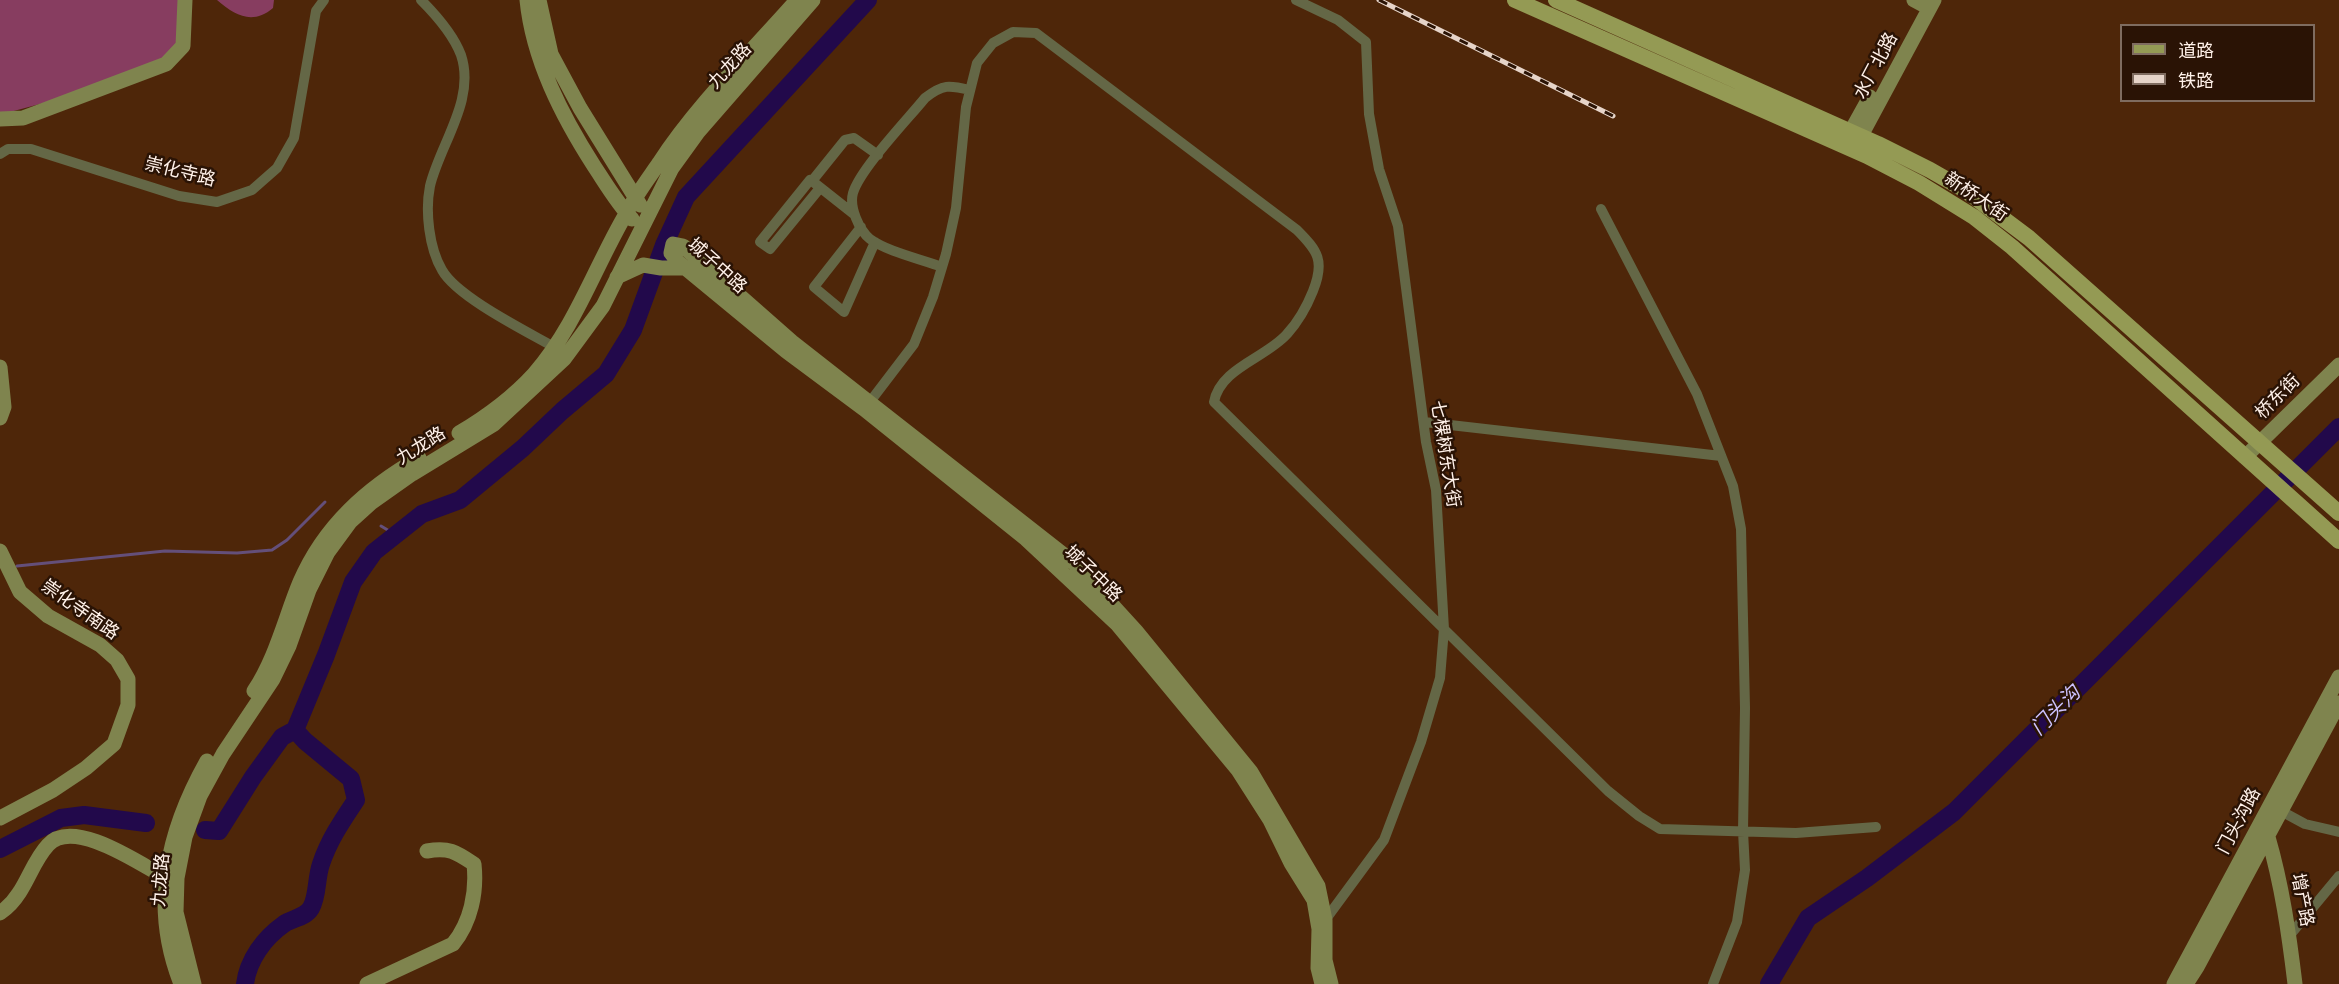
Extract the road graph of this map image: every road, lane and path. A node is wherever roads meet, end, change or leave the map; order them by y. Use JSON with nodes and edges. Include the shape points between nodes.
{"nodes":[{"id":1,"x":185,"y":0,"type":"edge"},
{"id":2,"x":324,"y":0,"type":"edge"},
{"id":3,"x":421,"y":0,"type":"edge"},
{"id":4,"x":527,"y":0,"type":"edge"},
{"id":5,"x":539,"y":0,"type":"edge"},
{"id":6,"x":797,"y":0,"type":"edge"},
{"id":7,"x":813,"y":0,"type":"edge"},
{"id":8,"x":1296,"y":0,"type":"edge"},
{"id":9,"x":1515,"y":0,"type":"edge"},
{"id":10,"x":1556,"y":0,"type":"edge"},
{"id":11,"x":1925,"y":2,"type":"edge"},
{"id":12,"x":970,"y":90,"type":"junction"},
{"id":13,"x":0,"y":119,"type":"edge"},
{"id":14,"x":1851,"y":142,"type":"junction"},
{"id":15,"x":0,"y":154,"type":"edge"},
{"id":16,"x":878,"y":155,"type":"junction"},
{"id":17,"x":864,"y":173,"type":"junction"},
{"id":18,"x":816,"y":184,"type":"junction"},
{"id":19,"x":635,"y":199,"type":"junction"},
{"id":20,"x":838,"y":202,"type":"junction"},
{"id":21,"x":1601,"y":209,"type":"dead end"},
{"id":22,"x":626,"y":213,"type":"junction"},
{"id":23,"x":648,"y":214,"type":"junction"},
{"id":24,"x":855,"y":215,"type":"junction"},
{"id":25,"x":861,"y":227,"type":"junction"},
{"id":26,"x":641,"y":228,"type":"junction"},
{"id":27,"x":875,"y":242,"type":"junction"},
{"id":28,"x":942,"y":267,"type":"junction"},
{"id":29,"x":686,"y":268,"type":"junction"},
{"id":30,"x":617,"y":277,"type":"junction"},
{"id":31,"x":554,"y":347,"type":"junction"},
{"id":32,"x":2339,"y":365,"type":"edge"},
{"id":33,"x":0,"y":366,"type":"edge"},
{"id":34,"x":867,"y":405,"type":"junction"},
{"id":35,"x":0,"y":418,"type":"edge"},
{"id":36,"x":1424,"y":422,"type":"junction"},
{"id":37,"x":2260,"y":443,"type":"junction"},
{"id":38,"x":1721,"y":456,"type":"junction"},
{"id":39,"x":2245,"y":457,"type":"junction"},
{"id":40,"x":2339,"y":513,"type":"edge"},
{"id":41,"x":2339,"y":541,"type":"edge"},
{"id":42,"x":0,"y":551,"type":"edge"},
{"id":43,"x":1444,"y":629,"type":"junction"},
{"id":44,"x":2339,"y":677,"type":"edge"},
{"id":45,"x":2339,"y":703,"type":"edge"},
{"id":46,"x":2281,"y":811,"type":"junction"},
{"id":47,"x":0,"y":818,"type":"edge"},
{"id":48,"x":1876,"y":827,"type":"dead end"},
{"id":49,"x":1743,"y":831,"type":"junction"},
{"id":50,"x":2339,"y":832,"type":"edge"},
{"id":51,"x":2262,"y":834,"type":"junction"},
{"id":52,"x":427,"y":851,"type":"dead end"},
{"id":53,"x":2339,"y":876,"type":"edge"},
{"id":54,"x":166,"y":878,"type":"junction"},
{"id":55,"x":0,"y":913,"type":"edge"},
{"id":56,"x":1322,"y":924,"type":"junction"},
{"id":57,"x":2290,"y":935,"type":"junction"},
{"id":58,"x":181,"y":984,"type":"edge"},
{"id":59,"x":194,"y":984,"type":"edge"},
{"id":60,"x":367,"y":984,"type":"edge"},
{"id":61,"x":1322,"y":984,"type":"edge"},
{"id":62,"x":1331,"y":984,"type":"edge"},
{"id":63,"x":1713,"y":984,"type":"edge"},
{"id":64,"x":2174,"y":984,"type":"edge"},
{"id":65,"x":2186,"y":984,"type":"edge"},
{"id":66,"x":2295,"y":984,"type":"edge"}],
"edges":[{"from":1,"to":13,"type":"main road","via":[[183,46],[166,64],[23,118]]},
{"from":2,"to":15,"type":"street","name":"崇化寺路","via":[[316,11],[294,138],[277,168],[252,190],[218,202],[179,196],[31,149],[8,149]]},
{"from":3,"to":31,"type":"street","via":[[441,20],[461,56],[464,86],[430,187],[428,235],[442,271],[462,292]]},
{"from":4,"to":22,"type":"main road","via":[[536,47],[551,86],[574,135]]},
{"from":5,"to":19,"type":"main road","via":[[551,54]]},
{"from":6,"to":19,"type":"main road","name":"九龙路","via":[[711,96],[660,160]]},
{"from":7,"to":23,"type":"main road","name":"九龙路","via":[[698,132],[672,168]]},
{"from":8,"to":36,"type":"street","name":"七棵树东大街","via":[[1338,20],[1366,42],[1369,114],[1378,169],[1398,226]]},
{"from":9,"to":14,"type":"main road","name":"新桥大街"},
{"from":10,"to":14,"type":"main road","name":"新桥大街"},
{"from":11,"to":14,"type":"main road","name":"水厂北路"},
{"from":12,"to":16,"type":"street","via":[[950,85],[936,89]]},
{"from":12,"to":28,"type":"street","via":[[956,208]]},
{"from":12,"to":43,"type":"street","via":[[977,63],[993,43],[1013,32],[1036,33],[1297,230],[1315,249],[1320,274],[1307,307],[1287,335],[1228,376],[1216,390],[1214,402]]},
{"from":14,"to":37,"type":"main road","name":"新桥大街","via":[[1930,170],[1997,213]]},
{"from":14,"to":39,"type":"main road","name":"新桥大街","via":[[1984,225],[2044,274]]},
{"from":16,"to":17,"type":"street"},
{"from":16,"to":18,"type":"street","via":[[854,138],[845,140]]},
{"from":17,"to":20,"type":"street"},
{"from":17,"to":24,"type":"street","via":[[852,194]]},
{"from":18,"to":18,"type":"street","via":[[810,180],[760,242],[770,249]]},
{"from":18,"to":20,"type":"street"},
{"from":19,"to":22,"type":"main road","name":"九龙路"},
{"from":19,"to":23,"type":"main road"},
{"from":20,"to":24,"type":"street"},
{"from":21,"to":38,"type":"street","via":[[1697,394]]},
{"from":22,"to":26,"type":"main road"},
{"from":22,"to":31,"type":"main road","name":"九龙路","via":[[589,290]]},
{"from":23,"to":26,"type":"main road","name":"九龙路"},
{"from":24,"to":25,"type":"street"},
{"from":25,"to":27,"type":"street"},
{"from":25,"to":27,"type":"street","via":[[814,287],[844,312]]},
{"from":26,"to":30,"type":"main road","name":"九龙路"},
{"from":27,"to":28,"type":"street"},
{"from":28,"to":34,"type":"street","via":[[914,344]]},
{"from":29,"to":30,"type":"main road","via":[[643,266]]},
{"from":29,"to":34,"type":"main road","name":"城子中路","via":[[786,351]]},
{"from":29,"to":34,"type":"main road","name":"城子中路","via":[[671,253],[673,244],[683,246]]},
{"from":30,"to":59,"type":"main road","name":"九龙路","via":[[603,306],[564,359],[526,396],[494,423],[371,503],[350,522],[328,552],[273,679],[223,754],[200,796],[185,837],[177,878],[176,912]]},
{"from":31,"to":54,"type":"main road","name":"九龙路","via":[[534,374],[504,402],[395,471],[342,516],[324,537],[310,559],[262,678],[195,782],[180,814]]},
{"from":32,"to":37,"type":"main road","name":"桥东街"},
{"from":33,"to":35,"type":"main road","via":[[4,407]]},
{"from":34,"to":56,"type":"main road","name":"城子中路","via":[[1026,538],[1131,640],[1238,770],[1314,900]]},
{"from":36,"to":38,"type":"street"},
{"from":36,"to":43,"type":"street","name":"七棵树东大街","via":[[1436,490]]},
{"from":37,"to":39,"type":"main road","name":"桥东街"},
{"from":37,"to":40,"type":"main road","name":"新桥大街"},
{"from":38,"to":49,"type":"street","via":[[1733,486],[1741,529]]},
{"from":39,"to":41,"type":"main road","name":"新桥大街"},
{"from":42,"to":47,"type":"main road","name":"崇化寺南路","via":[[20,592],[48,616],[100,645],[117,660],[128,679],[128,705],[114,744],[53,790]]},
{"from":43,"to":49,"type":"street","via":[[1608,791],[1639,816],[1660,829]]},
{"from":43,"to":56,"type":"street","name":"七棵树东大街","via":[[1440,678],[1384,840]]},
{"from":44,"to":51,"type":"main road","name":"门头沟路"},
{"from":45,"to":46,"type":"main road","name":"门头沟路"},
{"from":46,"to":50,"type":"street","via":[[2305,824]]},
{"from":46,"to":51,"type":"main road","name":"门头沟路"},
{"from":48,"to":49,"type":"street","via":[[1796,833]]},
{"from":49,"to":63,"type":"street","via":[[1745,870],[1737,922]]},
{"from":51,"to":57,"type":"main road","name":"增产路","via":[[2275,861]]},
{"from":51,"to":64,"type":"main road","name":"门头沟路"},
{"from":51,"to":65,"type":"main road","name":"门头沟路"},
{"from":52,"to":60,"type":"main road","via":[[458,853],[474,864],[476,882],[461,934],[453,944]]},
{"from":53,"to":57,"type":"street"},
{"from":54,"to":55,"type":"main road","via":[[80,835],[60,837],[48,844],[18,895]]},
{"from":54,"to":58,"type":"main road","name":"九龙路","via":[[168,938]]},
{"from":56,"to":61,"type":"main road","name":"城子中路","via":[[1318,968]]},
{"from":56,"to":62,"type":"main road","name":"城子中路"},
{"from":57,"to":66,"type":"main road","name":"增产路"}]}
